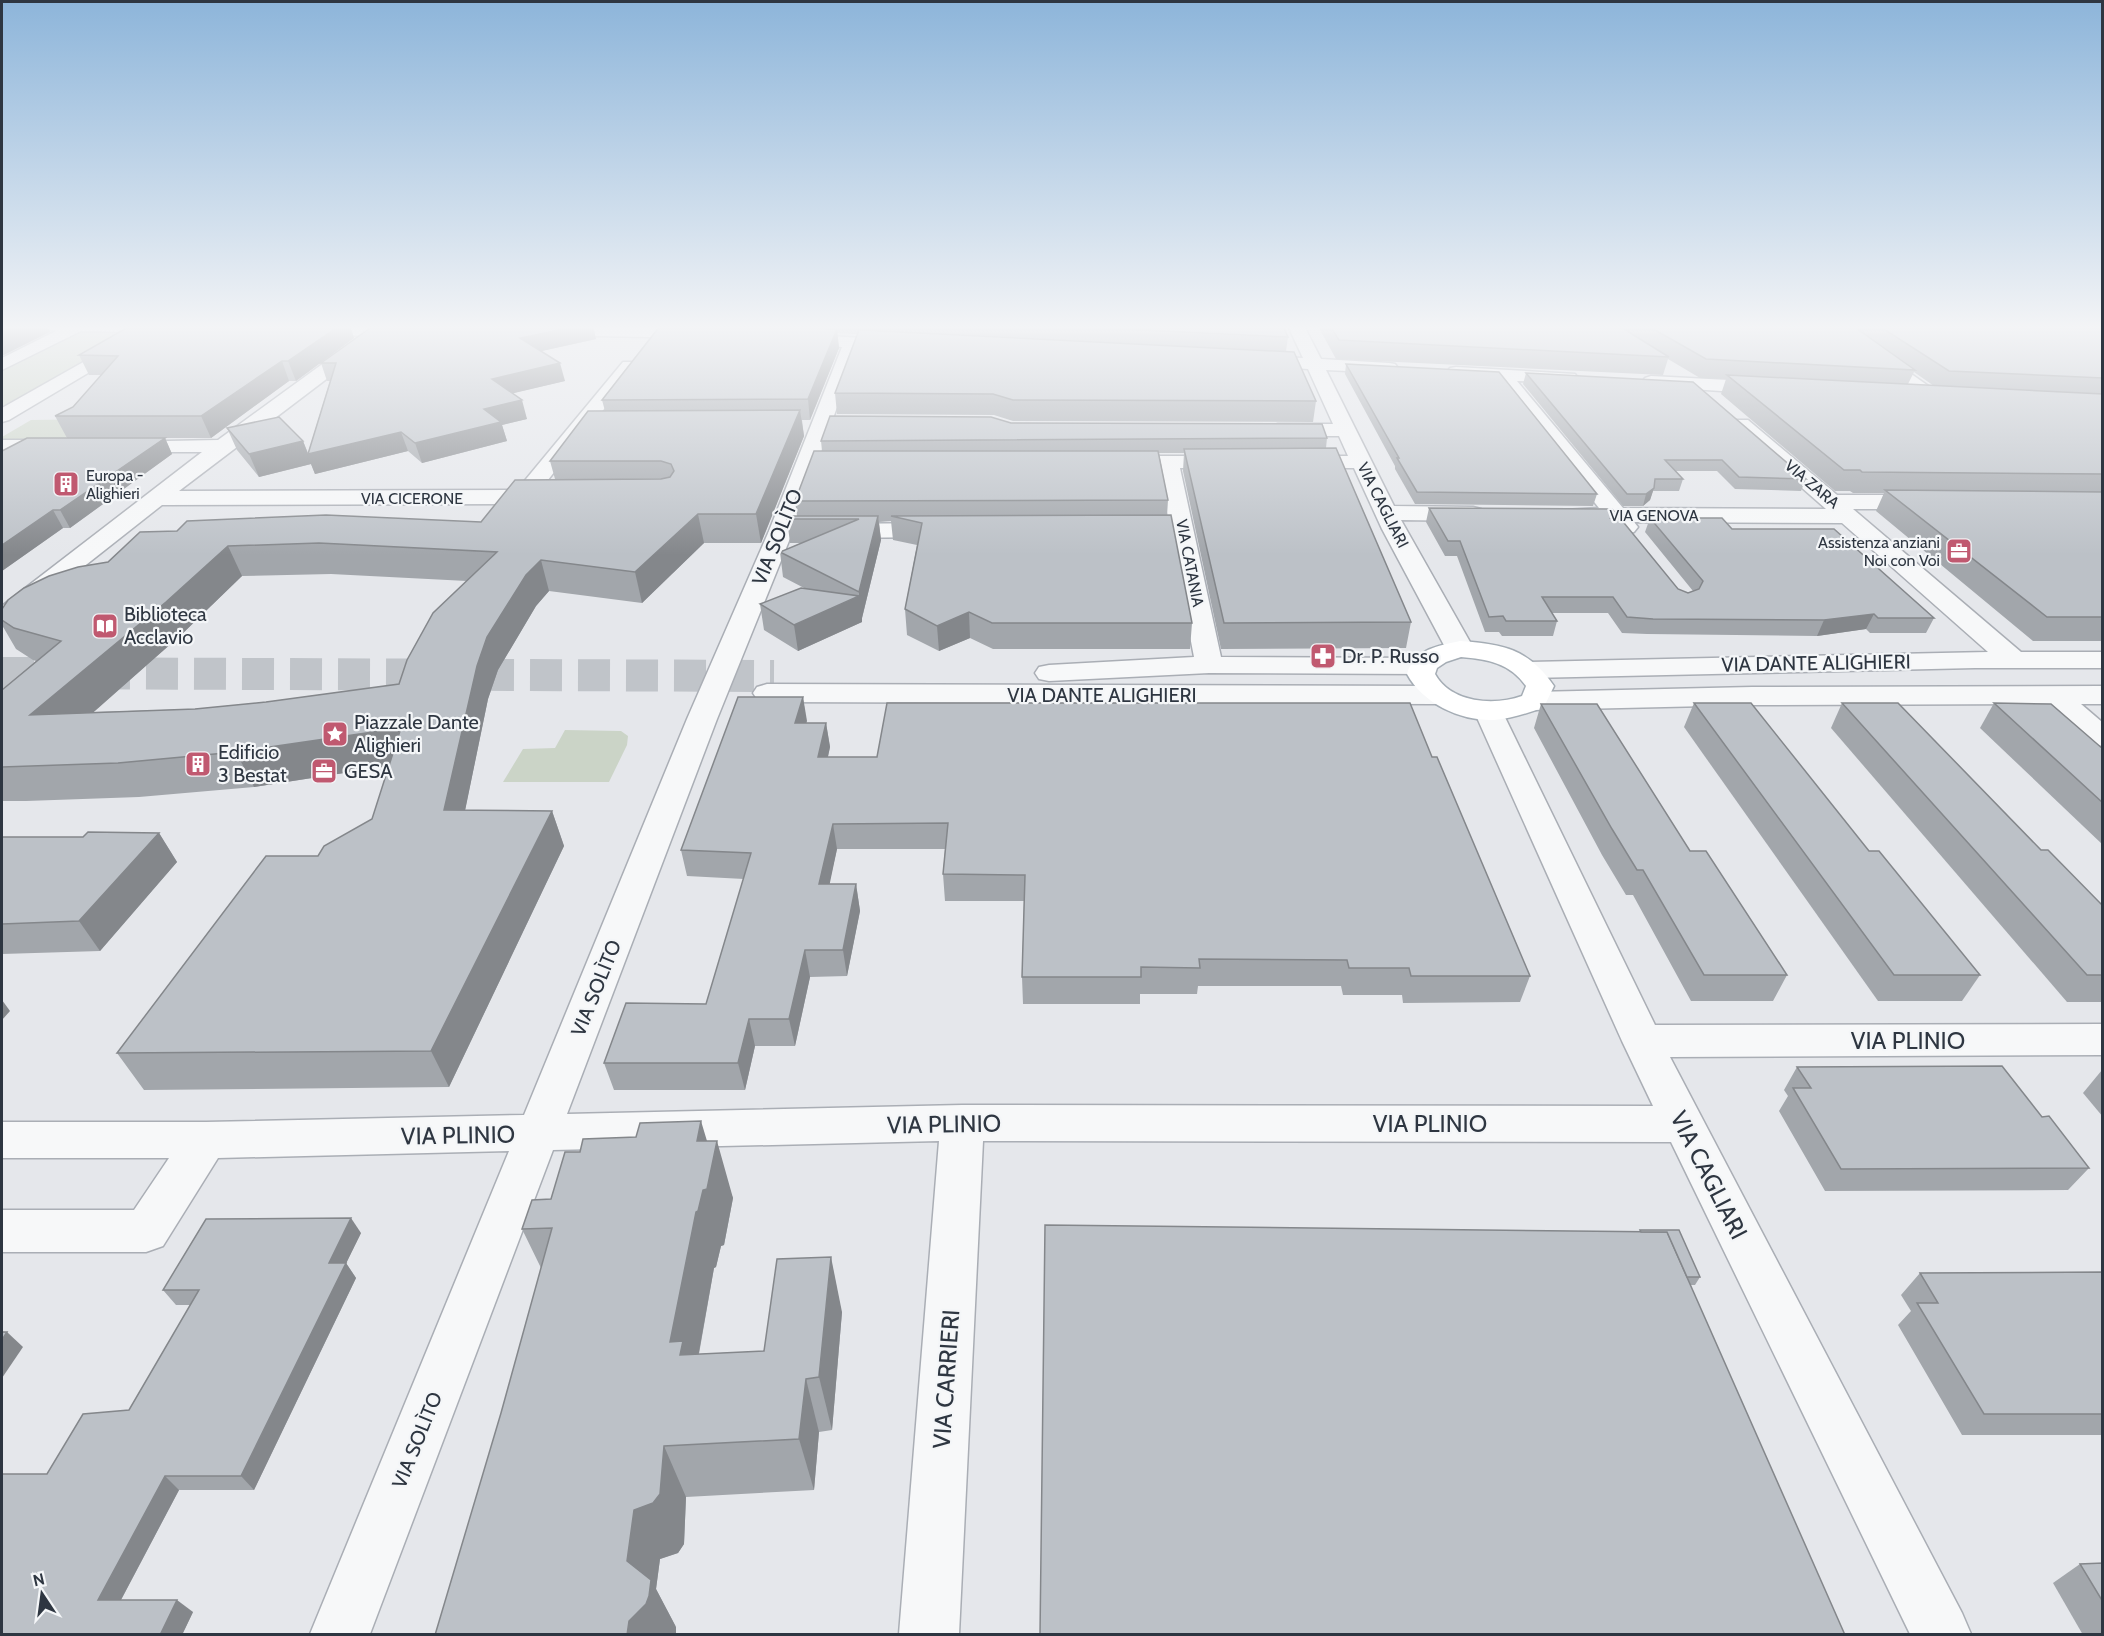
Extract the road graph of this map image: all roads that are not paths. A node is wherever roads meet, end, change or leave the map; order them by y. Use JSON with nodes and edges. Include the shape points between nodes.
{"nodes":[{"id":1,"x":25,"y":402,"type":"edge"},
{"id":2,"x":282,"y":402,"type":"edge"},
{"id":3,"x":600,"y":402,"type":"edge"},
{"id":4,"x":832,"y":402,"type":"edge"},
{"id":5,"x":1332,"y":402,"type":"edge"},
{"id":6,"x":1525,"y":402,"type":"edge"},
{"id":7,"x":1715,"y":402,"type":"edge"},
{"id":8,"x":2,"y":416,"type":"edge"},
{"id":9,"x":579,"y":429,"type":"junction"},
{"id":10,"x":602,"y":429,"type":"edge"},
{"id":11,"x":1262,"y":430,"type":"edge"},
{"id":12,"x":1345,"y":430,"type":"junction"},
{"id":13,"x":2,"y":446,"type":"edge"},
{"id":14,"x":72,"y":446,"type":"edge"},
{"id":15,"x":107,"y":446,"type":"edge"},
{"id":16,"x":223,"y":446,"type":"junction"},
{"id":17,"x":1100,"y":462,"type":"edge"},
{"id":18,"x":1168,"y":462,"type":"junction"},
{"id":19,"x":1248,"y":462,"type":"edge"},
{"id":20,"x":1270,"y":462,"type":"edge"},
{"id":21,"x":1361,"y":462,"type":"junction"},
{"id":22,"x":523,"y":497,"type":"junction"},
{"id":23,"x":158,"y":498,"type":"junction"},
{"id":24,"x":567,"y":498,"type":"edge"},
{"id":25,"x":1950,"y":503,"type":"edge"},
{"id":26,"x":1841,"y":509,"type":"junction"},
{"id":27,"x":1386,"y":513,"type":"junction"},
{"id":28,"x":1497,"y":514,"type":"edge"},
{"id":29,"x":1545,"y":514,"type":"edge"},
{"id":30,"x":1616,"y":515,"type":"junction"},
{"id":31,"x":958,"y":530,"type":"edge"},
{"id":32,"x":1101,"y":530,"type":"edge"},
{"id":33,"x":1184,"y":530,"type":"junction"},
{"id":34,"x":800,"y":531,"type":"junction"},
{"id":35,"x":1638,"y":543,"type":"edge"},
{"id":36,"x":2,"y":618,"type":"edge"},
{"id":37,"x":1460,"y":649,"type":"junction"},
{"id":38,"x":2013,"y":660,"type":"junction"},
{"id":39,"x":2103,"y":660,"type":"edge"},
{"id":40,"x":1209,"y":665,"type":"junction"},
{"id":41,"x":1422,"y":666,"type":"junction"},
{"id":42,"x":1530,"y":670,"type":"junction"},
{"id":43,"x":1437,"y":695,"type":"junction"},
{"id":44,"x":2053,"y":695,"type":"junction"},
{"id":45,"x":2103,"y":695,"type":"edge"},
{"id":46,"x":1534,"y":701,"type":"junction"},
{"id":47,"x":1489,"y":711,"type":"junction"},
{"id":48,"x":2103,"y":737,"type":"edge"},
{"id":49,"x":2103,"y":1039,"type":"edge"},
{"id":50,"x":1642,"y":1041,"type":"junction"},
{"id":51,"x":962,"y":1123,"type":"junction"},
{"id":52,"x":1683,"y":1124,"type":"junction"},
{"id":53,"x":538,"y":1133,"type":"junction"},
{"id":54,"x":2,"y":1140,"type":"edge"},
{"id":55,"x":206,"y":1140,"type":"junction"},
{"id":56,"x":2,"y":1231,"type":"edge"},
{"id":57,"x":340,"y":1635,"type":"edge"},
{"id":58,"x":929,"y":1635,"type":"edge"},
{"id":59,"x":1941,"y":1635,"type":"edge"}],
"edges":[{"from":1,"to":8,"type":"street"},
{"from":2,"to":16,"type":"street"},
{"from":3,"to":9,"type":"street"},
{"from":4,"to":34,"type":"street","name":"VIA SOLÌTO"},
{"from":5,"to":12,"type":"street","name":"VIA CAGLIARI"},
{"from":6,"to":30,"type":"street"},
{"from":7,"to":26,"type":"street","name":"VIA ZARA"},
{"from":9,"to":10,"type":"street"},
{"from":9,"to":22,"type":"street"},
{"from":11,"to":12,"type":"street"},
{"from":12,"to":21,"type":"street","name":"VIA CAGLIARI"},
{"from":13,"to":14,"type":"street"},
{"from":15,"to":16,"type":"street"},
{"from":16,"to":23,"type":"street"},
{"from":17,"to":18,"type":"street"},
{"from":18,"to":19,"type":"street"},
{"from":18,"to":33,"type":"street","name":"VIA CATANIA"},
{"from":20,"to":21,"type":"street"},
{"from":21,"to":27,"type":"street","name":"VIA CAGLIARI"},
{"from":22,"to":23,"type":"street","name":"VIA CICERONE"},
{"from":22,"to":24,"type":"street","name":"VIA CICERONE"},
{"from":23,"to":36,"type":"street"},
{"from":25,"to":26,"type":"street","name":"VIA GENOVA"},
{"from":26,"to":30,"type":"street","name":"VIA GENOVA"},
{"from":26,"to":38,"type":"street","name":"VIA ZARA"},
{"from":27,"to":28,"type":"street"},
{"from":27,"to":37,"type":"street","name":"VIA CAGLIARI"},
{"from":29,"to":30,"type":"street","name":"VIA GENOVA"},
{"from":30,"to":35,"type":"street"},
{"from":31,"to":34,"type":"street"},
{"from":32,"to":33,"type":"street"},
{"from":33,"to":40,"type":"street","name":"VIA CATANIA"},
{"from":34,"to":53,"type":"street","name":"VIA SOLÌTO","via":[[706,709]]},
{"from":37,"to":41,"type":"main road","via":[[1438,653]]},
{"from":37,"to":42,"type":"main road","via":[[1503,656]]},
{"from":38,"to":39,"type":"street","name":"VIA DANTE ALIGHIERI"},
{"from":38,"to":42,"type":"street","name":"VIA DANTE ALIGHIERI"},
{"from":40,"to":41,"type":"street","name":"VIA DANTE ALIGHIERI"},
{"from":40,"to":43,"type":"street","name":"VIA DANTE ALIGHIERI","via":[[770,685]]},
{"from":41,"to":43,"type":"main road","via":[[1421,676]]},
{"from":42,"to":46,"type":"main road","via":[[1540,686]]},
{"from":43,"to":47,"type":"main road"},
{"from":44,"to":45,"type":"street","name":"VIA DANTE ALIGHIERI"},
{"from":44,"to":46,"type":"street","name":"VIA DANTE ALIGHIERI"},
{"from":44,"to":48,"type":"street"},
{"from":46,"to":47,"type":"main road","via":[[1515,709]]},
{"from":47,"to":50,"type":"street","name":"VIA CAGLIARI"},
{"from":49,"to":50,"type":"street","name":"VIA PLINIO"},
{"from":50,"to":52,"type":"street","name":"VIA CAGLIARI"},
{"from":51,"to":52,"type":"street","name":"VIA PLINIO"},
{"from":51,"to":53,"type":"street","name":"VIA PLINIO"},
{"from":51,"to":58,"type":"street","name":"VIA CARRIERI"},
{"from":52,"to":59,"type":"street","name":"VIA CAGLIARI"},
{"from":53,"to":55,"type":"street","name":"VIA PLINIO"},
{"from":53,"to":57,"type":"street","name":"VIA SOLÌTO"},
{"from":54,"to":55,"type":"street","name":"VIA PLINIO"},
{"from":55,"to":56,"type":"street","via":[[146,1231]]}]}
